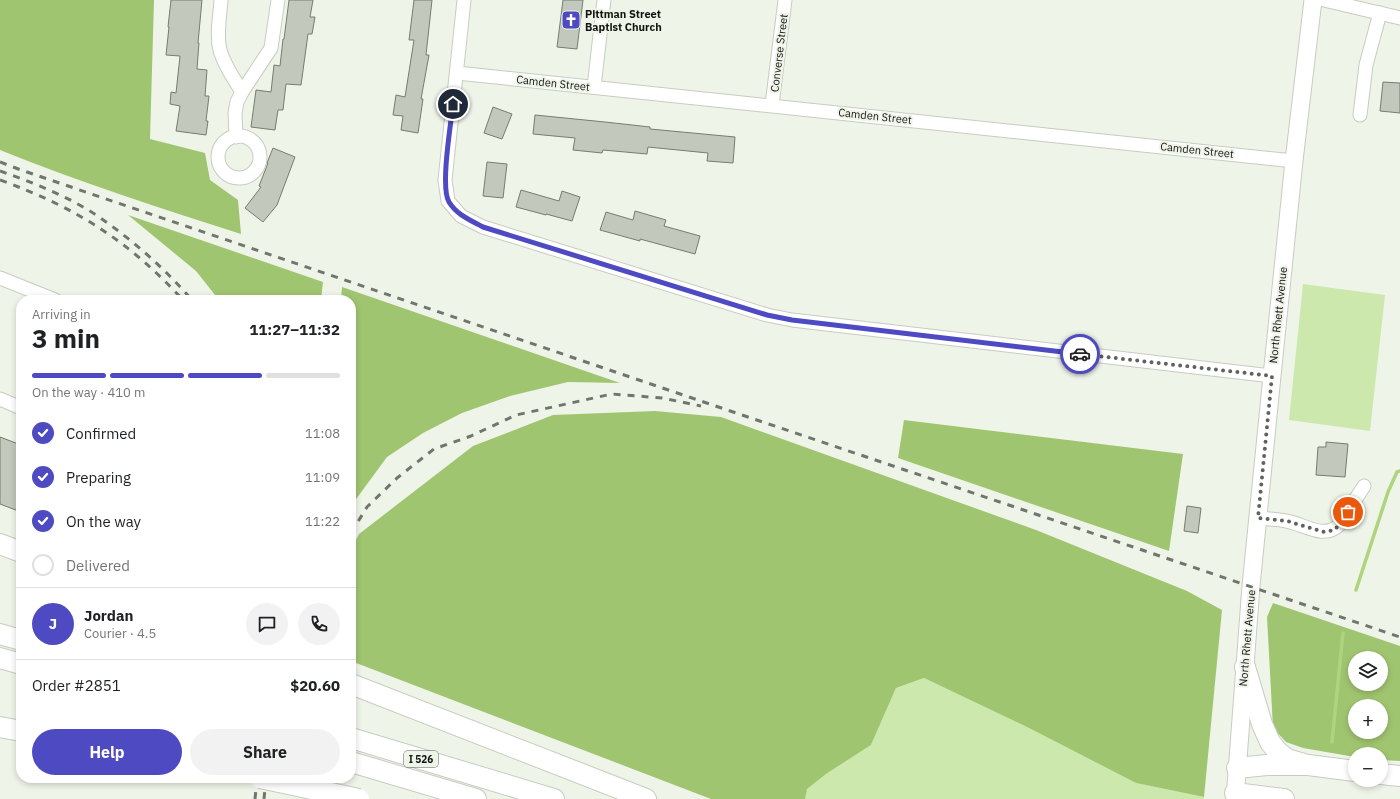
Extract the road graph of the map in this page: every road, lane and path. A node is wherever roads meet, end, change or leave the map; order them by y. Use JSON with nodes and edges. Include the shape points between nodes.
{"nodes":[{"id":1,"x":221,"y":0,"type":"edge"},
{"id":2,"x":278,"y":0,"type":"edge"},
{"id":3,"x":464,"y":0,"type":"edge"},
{"id":4,"x":604,"y":0,"type":"edge"},
{"id":5,"x":785,"y":0,"type":"edge"},
{"id":6,"x":1313,"y":0,"type":"edge"},
{"id":7,"x":1324,"y":0,"type":"edge"},
{"id":8,"x":1380,"y":13,"type":"junction"},
{"id":9,"x":1400,"y":18,"type":"edge"},
{"id":10,"x":457,"y":73,"type":"junction"},
{"id":11,"x":594,"y":87,"type":"junction"},
{"id":12,"x":242,"y":92,"type":"junction"},
{"id":13,"x":772,"y":105,"type":"junction"},
{"id":14,"x":1360,"y":114,"type":"dead end"},
{"id":15,"x":236,"y":137,"type":"dead end"},
{"id":16,"x":1294,"y":161,"type":"junction"},
{"id":17,"x":0,"y":278,"type":"edge"},
{"id":18,"x":42,"y":295,"type":"edge"},
{"id":19,"x":1272,"y":376,"type":"junction"},
{"id":20,"x":0,"y":399,"type":"edge"},
{"id":21,"x":16,"y":406,"type":"edge"},
{"id":22,"x":1364,"y":486,"type":"dead end"},
{"id":23,"x":1258,"y":518,"type":"junction"},
{"id":24,"x":0,"y":544,"type":"edge"},
{"id":25,"x":16,"y":550,"type":"edge"},
{"id":26,"x":0,"y":634,"type":"edge"},
{"id":27,"x":16,"y":639,"type":"edge"},
{"id":28,"x":0,"y":658,"type":"edge"},
{"id":29,"x":16,"y":663,"type":"edge"},
{"id":30,"x":1245,"y":667,"type":"junction"},
{"id":31,"x":356,"y":686,"type":"edge"},
{"id":32,"x":0,"y":727,"type":"edge"},
{"id":33,"x":16,"y":730,"type":"edge"},
{"id":34,"x":356,"y":740,"type":"edge"},
{"id":35,"x":356,"y":763,"type":"edge"},
{"id":36,"x":1308,"y":765,"type":"junction"},
{"id":37,"x":1237,"y":768,"type":"junction"},
{"id":38,"x":1348,"y":770,"type":"edge"},
{"id":39,"x":1388,"y":775,"type":"edge"},
{"id":40,"x":1400,"y":776,"type":"edge"},
{"id":41,"x":284,"y":783,"type":"edge"},
{"id":42,"x":1235,"y":796,"type":"edge"},
{"id":43,"x":359,"y":799,"type":"edge"},
{"id":44,"x":476,"y":799,"type":"edge"},
{"id":45,"x":554,"y":799,"type":"edge"},
{"id":46,"x":646,"y":799,"type":"edge"},
{"id":47,"x":1284,"y":799,"type":"edge"}],
"edges":[{"from":1,"to":12,"type":"street","via":[[218,39],[220,50]]},
{"from":2,"to":12,"type":"street","via":[[272,48]]},
{"from":3,"to":10,"type":"street"},
{"from":4,"to":11,"type":"street"},
{"from":5,"to":13,"type":"street","name":"Converse Street"},
{"from":6,"to":16,"type":"main road","name":"North Rhett Avenue"},
{"from":7,"to":8,"type":"street"},
{"from":8,"to":9,"type":"street"},
{"from":8,"to":14,"type":"street","via":[[1366,65]]},
{"from":10,"to":11,"type":"street","name":"Camden Street"},
{"from":10,"to":19,"type":"street","via":[[445,180],[448,201],[461,216],[483,227],[767,315],[792,320]]},
{"from":11,"to":13,"type":"street","name":"Camden Street"},
{"from":12,"to":15,"type":"street","via":[[235,113]]},
{"from":13,"to":16,"type":"street","name":"Camden Street"},
{"from":16,"to":19,"type":"main road","name":"North Rhett Avenue"},
{"from":17,"to":18,"type":"street"},
{"from":19,"to":23,"type":"main road","name":"North Rhett Avenue"},
{"from":20,"to":21,"type":"street"},
{"from":22,"to":23,"type":"street","via":[[1334,530],[1324,532],[1287,521]]},
{"from":23,"to":30,"type":"main road","name":"North Rhett Avenue"},
{"from":24,"to":25,"type":"highway"},
{"from":26,"to":27,"type":"highway"},
{"from":28,"to":29,"type":"highway"},
{"from":30,"to":36,"type":"highway","via":[[1270,742],[1287,759]]},
{"from":30,"to":37,"type":"main road","name":"North Rhett Avenue"},
{"from":31,"to":46,"type":"highway"},
{"from":32,"to":33,"type":"highway"},
{"from":34,"to":45,"type":"highway","number":"I 526"},
{"from":35,"to":44,"type":"highway","number":"I 526"},
{"from":36,"to":37,"type":"highway"},
{"from":36,"to":38,"type":"highway"},
{"from":37,"to":42,"type":"main road","name":"North Rhett Avenue"},
{"from":39,"to":40,"type":"highway"},
{"from":41,"to":43,"type":"highway","bridge":true},
{"from":42,"to":47,"type":"highway"}]}
